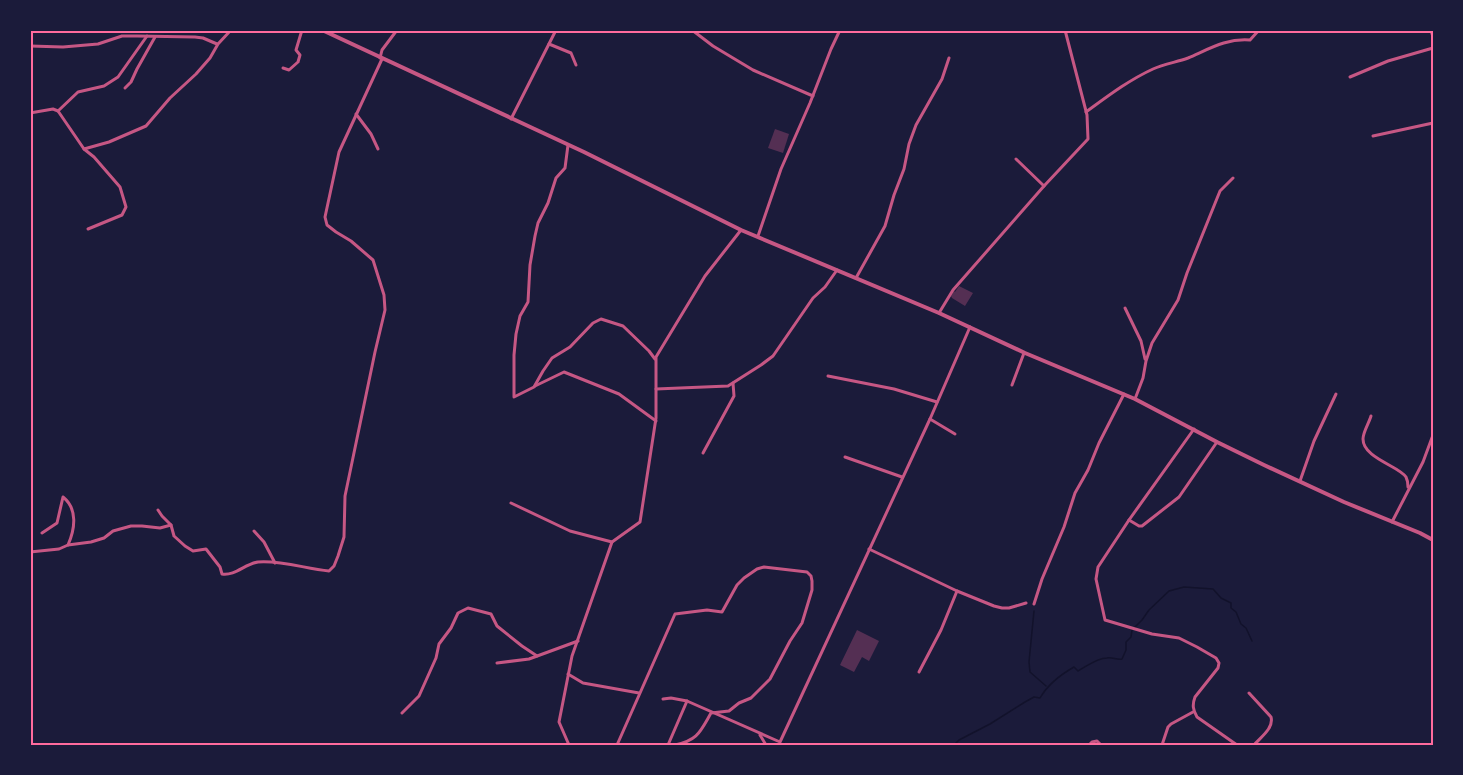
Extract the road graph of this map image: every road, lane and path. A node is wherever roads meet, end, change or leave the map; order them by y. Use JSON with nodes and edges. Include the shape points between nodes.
{"nodes":[{"id":1,"x":231,"y":30,"type":"edge"},
{"id":2,"x":302,"y":30,"type":"edge"},
{"id":3,"x":322,"y":30,"type":"edge"},
{"id":4,"x":397,"y":30,"type":"edge"},
{"id":5,"x":556,"y":30,"type":"edge"},
{"id":6,"x":692,"y":30,"type":"edge"},
{"id":7,"x":840,"y":30,"type":"edge"},
{"id":8,"x":1065,"y":30,"type":"edge"},
{"id":9,"x":1259,"y":30,"type":"edge"},
{"id":10,"x":1431,"y":30,"type":"edge"},
{"id":11,"x":202,"y":32,"type":"dead end"},
{"id":12,"x":147,"y":36,"type":"junction"},
{"id":13,"x":155,"y":37,"type":"junction"},
{"id":14,"x":195,"y":37,"type":"junction"},
{"id":15,"x":1433,"y":37,"type":"edge"},
{"id":16,"x":218,"y":44,"type":"junction"},
{"id":17,"x":549,"y":44,"type":"junction"},
{"id":18,"x":30,"y":46,"type":"edge"},
{"id":19,"x":1433,"y":48,"type":"edge"},
{"id":20,"x":381,"y":58,"type":"junction"},
{"id":21,"x":949,"y":58,"type":"dead end"},
{"id":22,"x":576,"y":65,"type":"dead end"},
{"id":23,"x":283,"y":68,"type":"dead end"},
{"id":24,"x":1350,"y":77,"type":"dead end"},
{"id":25,"x":126,"y":88,"type":"dead end"},
{"id":26,"x":813,"y":96,"type":"junction"},
{"id":27,"x":58,"y":111,"type":"junction"},
{"id":28,"x":1086,"y":112,"type":"junction"},
{"id":29,"x":30,"y":113,"type":"edge"},
{"id":30,"x":356,"y":114,"type":"junction"},
{"id":31,"x":512,"y":119,"type":"junction"},
{"id":32,"x":1433,"y":123,"type":"edge"},
{"id":33,"x":1373,"y":135,"type":"dead end"},
{"id":34,"x":568,"y":145,"type":"junction"},
{"id":35,"x":84,"y":149,"type":"junction"},
{"id":36,"x":378,"y":149,"type":"dead end"},
{"id":37,"x":1016,"y":159,"type":"dead end"},
{"id":38,"x":1233,"y":178,"type":"dead end"},
{"id":39,"x":1044,"y":186,"type":"junction"},
{"id":40,"x":88,"y":229,"type":"dead end"},
{"id":41,"x":741,"y":230,"type":"junction"},
{"id":42,"x":758,"y":236,"type":"junction"},
{"id":43,"x":837,"y":270,"type":"junction"},
{"id":44,"x":856,"y":278,"type":"junction"},
{"id":45,"x":1125,"y":308,"type":"dead end"},
{"id":46,"x":939,"y":313,"type":"junction"},
{"id":47,"x":970,"y":327,"type":"junction"},
{"id":48,"x":661,"y":349,"type":"junction"},
{"id":49,"x":649,"y":351,"type":"junction"},
{"id":50,"x":1025,"y":353,"type":"junction"},
{"id":51,"x":656,"y":359,"type":"junction"},
{"id":52,"x":1146,"y":361,"type":"junction"},
{"id":53,"x":828,"y":376,"type":"dead end"},
{"id":54,"x":733,"y":383,"type":"junction"},
{"id":55,"x":1012,"y":385,"type":"dead end"},
{"id":56,"x":534,"y":387,"type":"junction"},
{"id":57,"x":656,"y":389,"type":"junction"},
{"id":58,"x":1124,"y":394,"type":"junction"},
{"id":59,"x":1336,"y":394,"type":"dead end"},
{"id":60,"x":1135,"y":399,"type":"junction"},
{"id":61,"x":937,"y":402,"type":"junction"},
{"id":62,"x":1371,"y":416,"type":"dead end"},
{"id":63,"x":930,"y":418,"type":"junction"},
{"id":64,"x":656,"y":421,"type":"junction"},
{"id":65,"x":1194,"y":429,"type":"junction"},
{"id":66,"x":955,"y":434,"type":"dead end"},
{"id":67,"x":1433,"y":435,"type":"edge"},
{"id":68,"x":1217,"y":442,"type":"junction"},
{"id":69,"x":704,"y":453,"type":"dead end"},
{"id":70,"x":845,"y":457,"type":"dead end"},
{"id":71,"x":902,"y":477,"type":"junction"},
{"id":72,"x":1300,"y":481,"type":"junction"},
{"id":73,"x":1408,"y":489,"type":"junction"},
{"id":74,"x":511,"y":503,"type":"dead end"},
{"id":75,"x":158,"y":510,"type":"dead end"},
{"id":76,"x":1129,"y":520,"type":"junction"},
{"id":77,"x":1392,"y":522,"type":"junction"},
{"id":78,"x":171,"y":525,"type":"junction"},
{"id":79,"x":254,"y":531,"type":"dead end"},
{"id":80,"x":42,"y":533,"type":"dead end"},
{"id":81,"x":1433,"y":540,"type":"edge"},
{"id":82,"x":612,"y":542,"type":"junction"},
{"id":83,"x":68,"y":545,"type":"junction"},
{"id":84,"x":869,"y":549,"type":"junction"},
{"id":85,"x":30,"y":552,"type":"edge"},
{"id":86,"x":275,"y":563,"type":"junction"},
{"id":87,"x":957,"y":591,"type":"junction"},
{"id":88,"x":1026,"y":603,"type":"dead end"},
{"id":89,"x":1034,"y":604,"type":"dead end"},
{"id":90,"x":578,"y":641,"type":"junction"},
{"id":91,"x":537,"y":656,"type":"junction"},
{"id":92,"x":497,"y":663,"type":"dead end"},
{"id":93,"x":920,"y":672,"type":"dead end"},
{"id":94,"x":568,"y":674,"type":"junction"},
{"id":95,"x":639,"y":693,"type":"junction"},
{"id":96,"x":1249,"y":693,"type":"dead end"},
{"id":97,"x":663,"y":699,"type":"dead end"},
{"id":98,"x":687,"y":701,"type":"junction"},
{"id":99,"x":1194,"y":712,"type":"junction"},
{"id":100,"x":402,"y":713,"type":"dead end"},
{"id":101,"x":711,"y":713,"type":"junction"},
{"id":102,"x":759,"y":733,"type":"junction"},
{"id":103,"x":569,"y":745,"type":"edge"},
{"id":104,"x":617,"y":745,"type":"edge"},
{"id":105,"x":668,"y":745,"type":"edge"},
{"id":106,"x":675,"y":745,"type":"edge"},
{"id":107,"x":766,"y":745,"type":"edge"},
{"id":108,"x":1089,"y":745,"type":"edge"},
{"id":109,"x":1101,"y":745,"type":"edge"},
{"id":110,"x":1162,"y":745,"type":"edge"},
{"id":111,"x":1237,"y":745,"type":"edge"},
{"id":112,"x":1254,"y":745,"type":"edge"}],
"edges":[{"from":1,"to":16,"type":"street"},
{"from":2,"to":23,"type":"street","via":[[296,50],[300,55],[298,62],[289,70]]},
{"from":3,"to":20,"type":"street"},
{"from":4,"to":20,"type":"street","via":[[382,50]]},
{"from":5,"to":17,"type":"street"},
{"from":6,"to":26,"type":"street","via":[[753,70]]},
{"from":7,"to":26,"type":"street"},
{"from":8,"to":28,"type":"street"},
{"from":9,"to":28,"type":"street","via":[[1250,40],[1229,40],[1153,69]]},
{"from":10,"to":15,"type":"street"},
{"from":11,"to":14,"type":"street"},
{"from":12,"to":13,"type":"street"},
{"from":12,"to":18,"type":"street","via":[[122,36],[90,45]]},
{"from":12,"to":27,"type":"street","via":[[117,77],[104,87],[78,92]]},
{"from":13,"to":14,"type":"street"},
{"from":13,"to":25,"type":"street"},
{"from":14,"to":16,"type":"street"},
{"from":16,"to":35,"type":"street","via":[[203,66],[146,126]]},
{"from":17,"to":22,"type":"street","via":[[571,53]]},
{"from":17,"to":31,"type":"street"},
{"from":19,"to":24,"type":"street"},
{"from":20,"to":30,"type":"street"},
{"from":20,"to":31,"type":"street"},
{"from":21,"to":44,"type":"street","via":[[916,125],[885,226]]},
{"from":26,"to":42,"type":"street","via":[[781,169]]},
{"from":27,"to":29,"type":"street"},
{"from":27,"to":35,"type":"street"},
{"from":28,"to":39,"type":"street","via":[[1088,139]]},
{"from":30,"to":36,"type":"street"},
{"from":30,"to":86,"type":"street","via":[[339,152],[325,217],[327,225],[373,260],[385,310],[345,496],[344,537],[334,566],[329,571]]},
{"from":31,"to":34,"type":"street"},
{"from":32,"to":33,"type":"street"},
{"from":34,"to":41,"type":"street"},
{"from":34,"to":56,"type":"street","via":[[565,168],[556,178],[538,223],[528,302],[516,334],[514,397]]},
{"from":35,"to":40,"type":"street","via":[[120,187],[126,207],[122,215]]},
{"from":37,"to":39,"type":"street"},
{"from":38,"to":52,"type":"street","via":[[1220,191],[1179,300],[1152,343]]},
{"from":39,"to":46,"type":"street","via":[[957,286]]},
{"from":41,"to":42,"type":"street"},
{"from":41,"to":48,"type":"street","via":[[705,276]]},
{"from":42,"to":43,"type":"street"},
{"from":43,"to":44,"type":"street"},
{"from":43,"to":54,"type":"street","via":[[813,297],[773,356]]},
{"from":44,"to":46,"type":"street"},
{"from":45,"to":52,"type":"street"},
{"from":46,"to":47,"type":"street"},
{"from":47,"to":50,"type":"street"},
{"from":47,"to":61,"type":"street"},
{"from":48,"to":49,"type":"street"},
{"from":48,"to":51,"type":"street"},
{"from":49,"to":51,"type":"street"},
{"from":49,"to":56,"type":"street","via":[[623,326],[601,320],[552,358]]},
{"from":50,"to":55,"type":"street"},
{"from":50,"to":58,"type":"street"},
{"from":51,"to":57,"type":"street"},
{"from":52,"to":60,"type":"street"},
{"from":53,"to":61,"type":"street"},
{"from":54,"to":57,"type":"street"},
{"from":54,"to":69,"type":"street","via":[[734,396]]},
{"from":56,"to":64,"type":"street","via":[[564,372],[619,394]]},
{"from":57,"to":64,"type":"street"},
{"from":58,"to":60,"type":"street"},
{"from":58,"to":89,"type":"street","via":[[1075,493]]},
{"from":59,"to":72,"type":"street"},
{"from":60,"to":65,"type":"street"},
{"from":61,"to":63,"type":"street"},
{"from":62,"to":73,"type":"street","via":[[1364,443],[1377,458],[1404,474]]},
{"from":63,"to":66,"type":"street"},
{"from":63,"to":71,"type":"street"},
{"from":64,"to":82,"type":"street","via":[[640,522]]},
{"from":65,"to":68,"type":"street"},
{"from":65,"to":76,"type":"street"},
{"from":67,"to":73,"type":"street"},
{"from":68,"to":72,"type":"street"},
{"from":68,"to":76,"type":"street","via":[[1179,497],[1142,526]]},
{"from":70,"to":71,"type":"street"},
{"from":71,"to":84,"type":"street"},
{"from":72,"to":77,"type":"street"},
{"from":73,"to":77,"type":"street"},
{"from":74,"to":82,"type":"street","via":[[570,531]]},
{"from":75,"to":78,"type":"street"},
{"from":76,"to":99,"type":"street","via":[[1098,567],[1096,579],[1105,621],[1179,638],[1216,658],[1218,668],[1195,697]]},
{"from":77,"to":81,"type":"street"},
{"from":78,"to":83,"type":"street","via":[[131,526],[91,543]]},
{"from":78,"to":86,"type":"street","via":[[174,536],[185,546],[193,551],[206,549],[222,574],[229,575],[256,562]]},
{"from":79,"to":86,"type":"street"},
{"from":80,"to":83,"type":"street","via":[[57,523],[63,497],[66,498],[73,509],[73,533]]},
{"from":82,"to":90,"type":"street"},
{"from":83,"to":85,"type":"street"},
{"from":84,"to":87,"type":"street"},
{"from":84,"to":102,"type":"street","via":[[780,742]]},
{"from":87,"to":88,"type":"street","via":[[1002,608]]},
{"from":87,"to":93,"type":"street"},
{"from":90,"to":91,"type":"street"},
{"from":90,"to":94,"type":"street"},
{"from":91,"to":92,"type":"street"},
{"from":91,"to":100,"type":"street","via":[[497,626],[491,614],[468,608],[458,613],[439,644],[419,696]]},
{"from":94,"to":95,"type":"street","via":[[583,683]]},
{"from":94,"to":103,"type":"street","via":[[559,722]]},
{"from":95,"to":101,"type":"street","via":[[675,614],[722,612],[737,585],[764,567],[807,573],[812,590],[802,623],[770,679],[751,698],[729,711]]},
{"from":95,"to":104,"type":"street"},
{"from":96,"to":112,"type":"street","via":[[1273,720]]},
{"from":97,"to":98,"type":"street"},
{"from":98,"to":101,"type":"street"},
{"from":98,"to":105,"type":"street"},
{"from":99,"to":110,"type":"street","via":[[1171,723]]},
{"from":99,"to":111,"type":"street"},
{"from":101,"to":102,"type":"street"},
{"from":101,"to":106,"type":"street","via":[[698,735]]},
{"from":102,"to":107,"type":"street"},
{"from":108,"to":109,"type":"street","via":[[1097,741]]}]}
